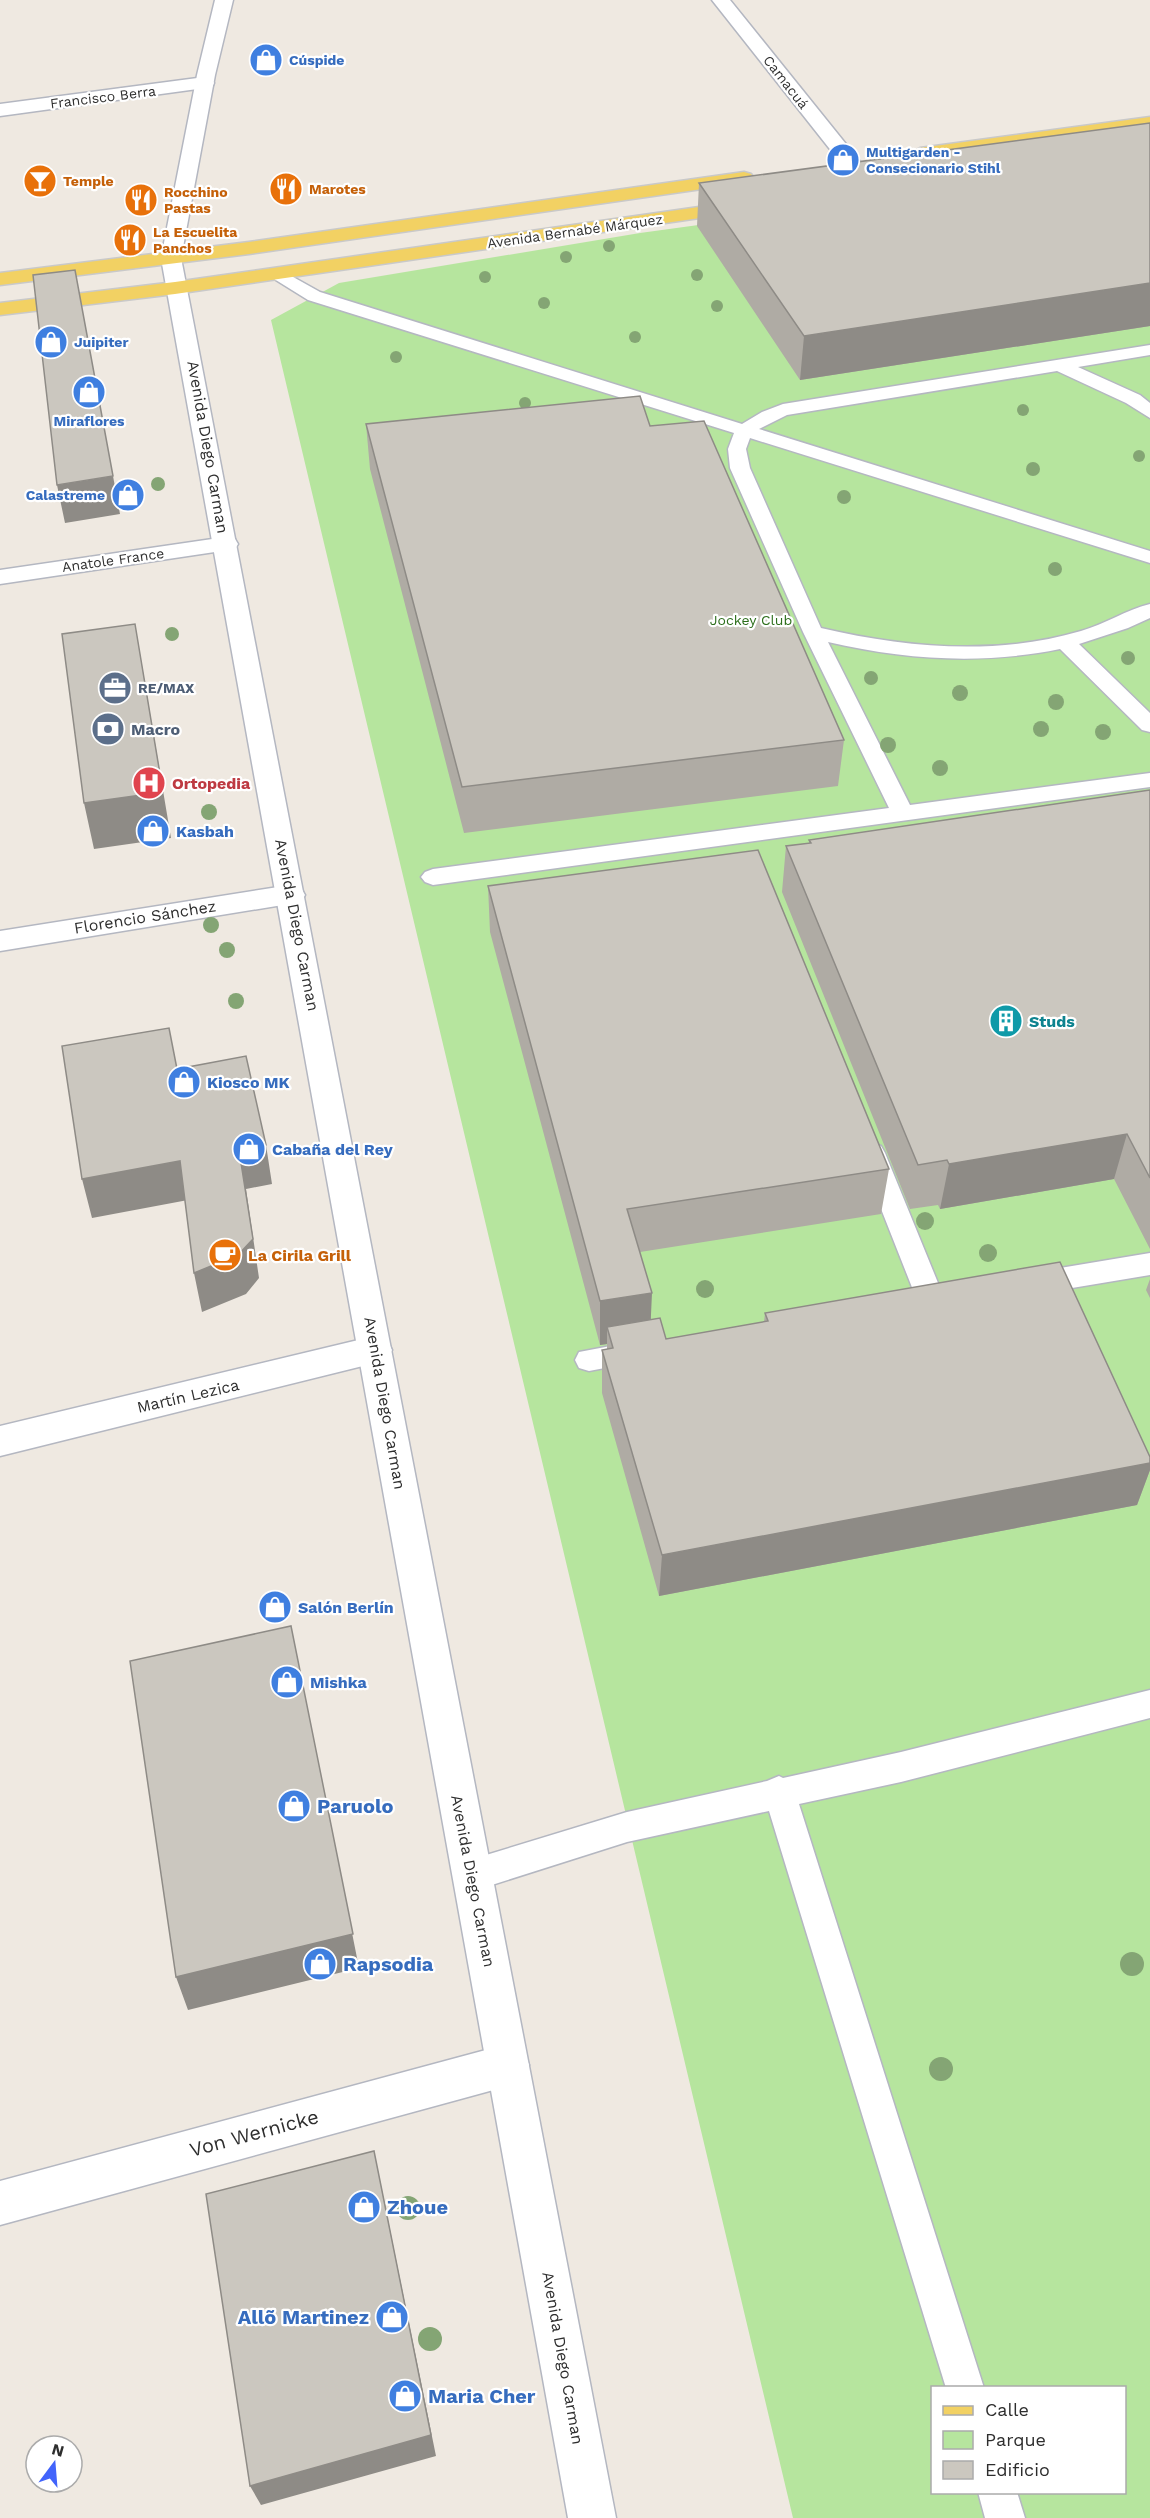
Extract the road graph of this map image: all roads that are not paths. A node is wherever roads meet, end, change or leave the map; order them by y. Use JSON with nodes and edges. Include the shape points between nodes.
{"nodes":[{"id":1,"x":224,"y":0,"type":"edge"},
{"id":2,"x":721,"y":0,"type":"edge"},
{"id":3,"x":205,"y":83,"type":"junction"},
{"id":4,"x":0,"y":110,"type":"edge"},
{"id":5,"x":1150,"y":123,"type":"edge"},
{"id":6,"x":897,"y":157,"type":"edge"},
{"id":7,"x":874,"y":160,"type":"edge"},
{"id":8,"x":850,"y":163,"type":"junction"},
{"id":9,"x":827,"y":166,"type":"edge"},
{"id":10,"x":768,"y":175,"type":"edge"},
{"id":11,"x":761,"y":205,"type":"edge"},
{"id":12,"x":171,"y":258,"type":"junction"},
{"id":13,"x":277,"y":273,"type":"junction"},
{"id":14,"x":0,"y":279,"type":"edge"},
{"id":15,"x":176,"y":288,"type":"junction"},
{"id":16,"x":0,"y":309,"type":"edge"},
{"id":17,"x":1150,"y":350,"type":"edge"},
{"id":18,"x":1059,"y":365,"type":"junction"},
{"id":19,"x":1150,"y":412,"type":"edge"},
{"id":20,"x":745,"y":432,"type":"junction"},
{"id":21,"x":226,"y":544,"type":"junction"},
{"id":22,"x":1150,"y":557,"type":"edge"},
{"id":23,"x":0,"y":577,"type":"edge"},
{"id":24,"x":1150,"y":610,"type":"edge"},
{"id":25,"x":813,"y":632,"type":"junction"},
{"id":26,"x":1066,"y":643,"type":"junction"},
{"id":27,"x":1150,"y":725,"type":"edge"},
{"id":28,"x":1150,"y":780,"type":"edge"},
{"id":29,"x":903,"y":814,"type":"junction"},
{"id":30,"x":433,"y":877,"type":"dead end"},
{"id":31,"x":291,"y":894,"type":"junction"},
{"id":32,"x":0,"y":941,"type":"edge"},
{"id":33,"x":864,"y":1134,"type":"edge"},
{"id":34,"x":1150,"y":1264,"type":"edge"},
{"id":35,"x":1000,"y":1289,"type":"edge"},
{"id":36,"x":931,"y":1300,"type":"edge"},
{"id":37,"x":660,"y":1348,"type":"edge"},
{"id":38,"x":375,"y":1350,"type":"junction"},
{"id":39,"x":589,"y":1360,"type":"dead end"},
{"id":40,"x":0,"y":1441,"type":"edge"},
{"id":41,"x":1150,"y":1704,"type":"edge"},
{"id":42,"x":779,"y":1791,"type":"junction"},
{"id":43,"x":473,"y":1875,"type":"junction"},
{"id":44,"x":508,"y":2065,"type":"junction"},
{"id":45,"x":0,"y":2203,"type":"edge"},
{"id":46,"x":964,"y":2386,"type":"edge"},
{"id":47,"x":998,"y":2494,"type":"edge"},
{"id":48,"x":592,"y":2518,"type":"edge"},
{"id":49,"x":1005,"y":2518,"type":"edge"}],
"edges":[{"from":1,"to":3,"type":"main road","name":"Avenida Diego Carman"},
{"from":2,"to":8,"type":"main road","name":"Camacuá"},
{"from":3,"to":4,"type":"main road","name":"Francisco Berra"},
{"from":3,"to":12,"type":"main road","name":"Avenida Diego Carman"},
{"from":5,"to":6,"type":"main road"},
{"from":7,"to":8,"type":"main road"},
{"from":8,"to":9,"type":"main road"},
{"from":10,"to":12,"type":"main road","name":"Avenida Bernabé Márquez"},
{"from":11,"to":13,"type":"main road","name":"Avenida Bernabé Márquez"},
{"from":12,"to":14,"type":"main road","name":"Avenida Bernabé Márquez"},
{"from":12,"to":15,"type":"main road","name":"Avenida Diego Carman"},
{"from":13,"to":15,"type":"main road","name":"Avenida Bernabé Márquez"},
{"from":13,"to":20,"type":"lane","via":[[314,296]]},
{"from":15,"to":16,"type":"main road","name":"Avenida Bernabé Márquez"},
{"from":15,"to":21,"type":"main road","name":"Avenida Diego Carman"},
{"from":17,"to":18,"type":"lane"},
{"from":18,"to":19,"type":"lane","via":[[1133,399]]},
{"from":18,"to":20,"type":"lane","via":[[783,410],[760,419]]},
{"from":20,"to":22,"type":"lane"},
{"from":20,"to":25,"type":"lane","via":[[737,448],[740,468]]},
{"from":21,"to":23,"type":"main road","name":"Anatole France"},
{"from":21,"to":31,"type":"main road","name":"Avenida Diego Carman"},
{"from":24,"to":26,"type":"lane","via":[[1121,626]]},
{"from":25,"to":26,"type":"lane","via":[[896,650],[972,654]]},
{"from":25,"to":29,"type":"lane"},
{"from":26,"to":27,"type":"lane"},
{"from":28,"to":29,"type":"lane"},
{"from":29,"to":30,"type":"lane","via":[[749,845]]},
{"from":31,"to":32,"type":"main road","name":"Florencio Sánchez"},
{"from":31,"to":38,"type":"main road","name":"Avenida Diego Carman"},
{"from":33,"to":36,"type":"lane"},
{"from":34,"to":35,"type":"lane"},
{"from":37,"to":39,"type":"lane"},
{"from":38,"to":40,"type":"main road","name":"Martín Lezica"},
{"from":38,"to":43,"type":"main road","name":"Avenida Diego Carman"},
{"from":41,"to":42,"type":"lane","via":[[901,1767]]},
{"from":42,"to":43,"type":"lane","via":[[627,1827]]},
{"from":42,"to":46,"type":"lane"},
{"from":43,"to":44,"type":"main road","name":"Avenida Diego Carman"},
{"from":44,"to":45,"type":"main road","name":"Von Wernicke"},
{"from":44,"to":48,"type":"main road","name":"Avenida Diego Carman"},
{"from":47,"to":49,"type":"lane"}]}
